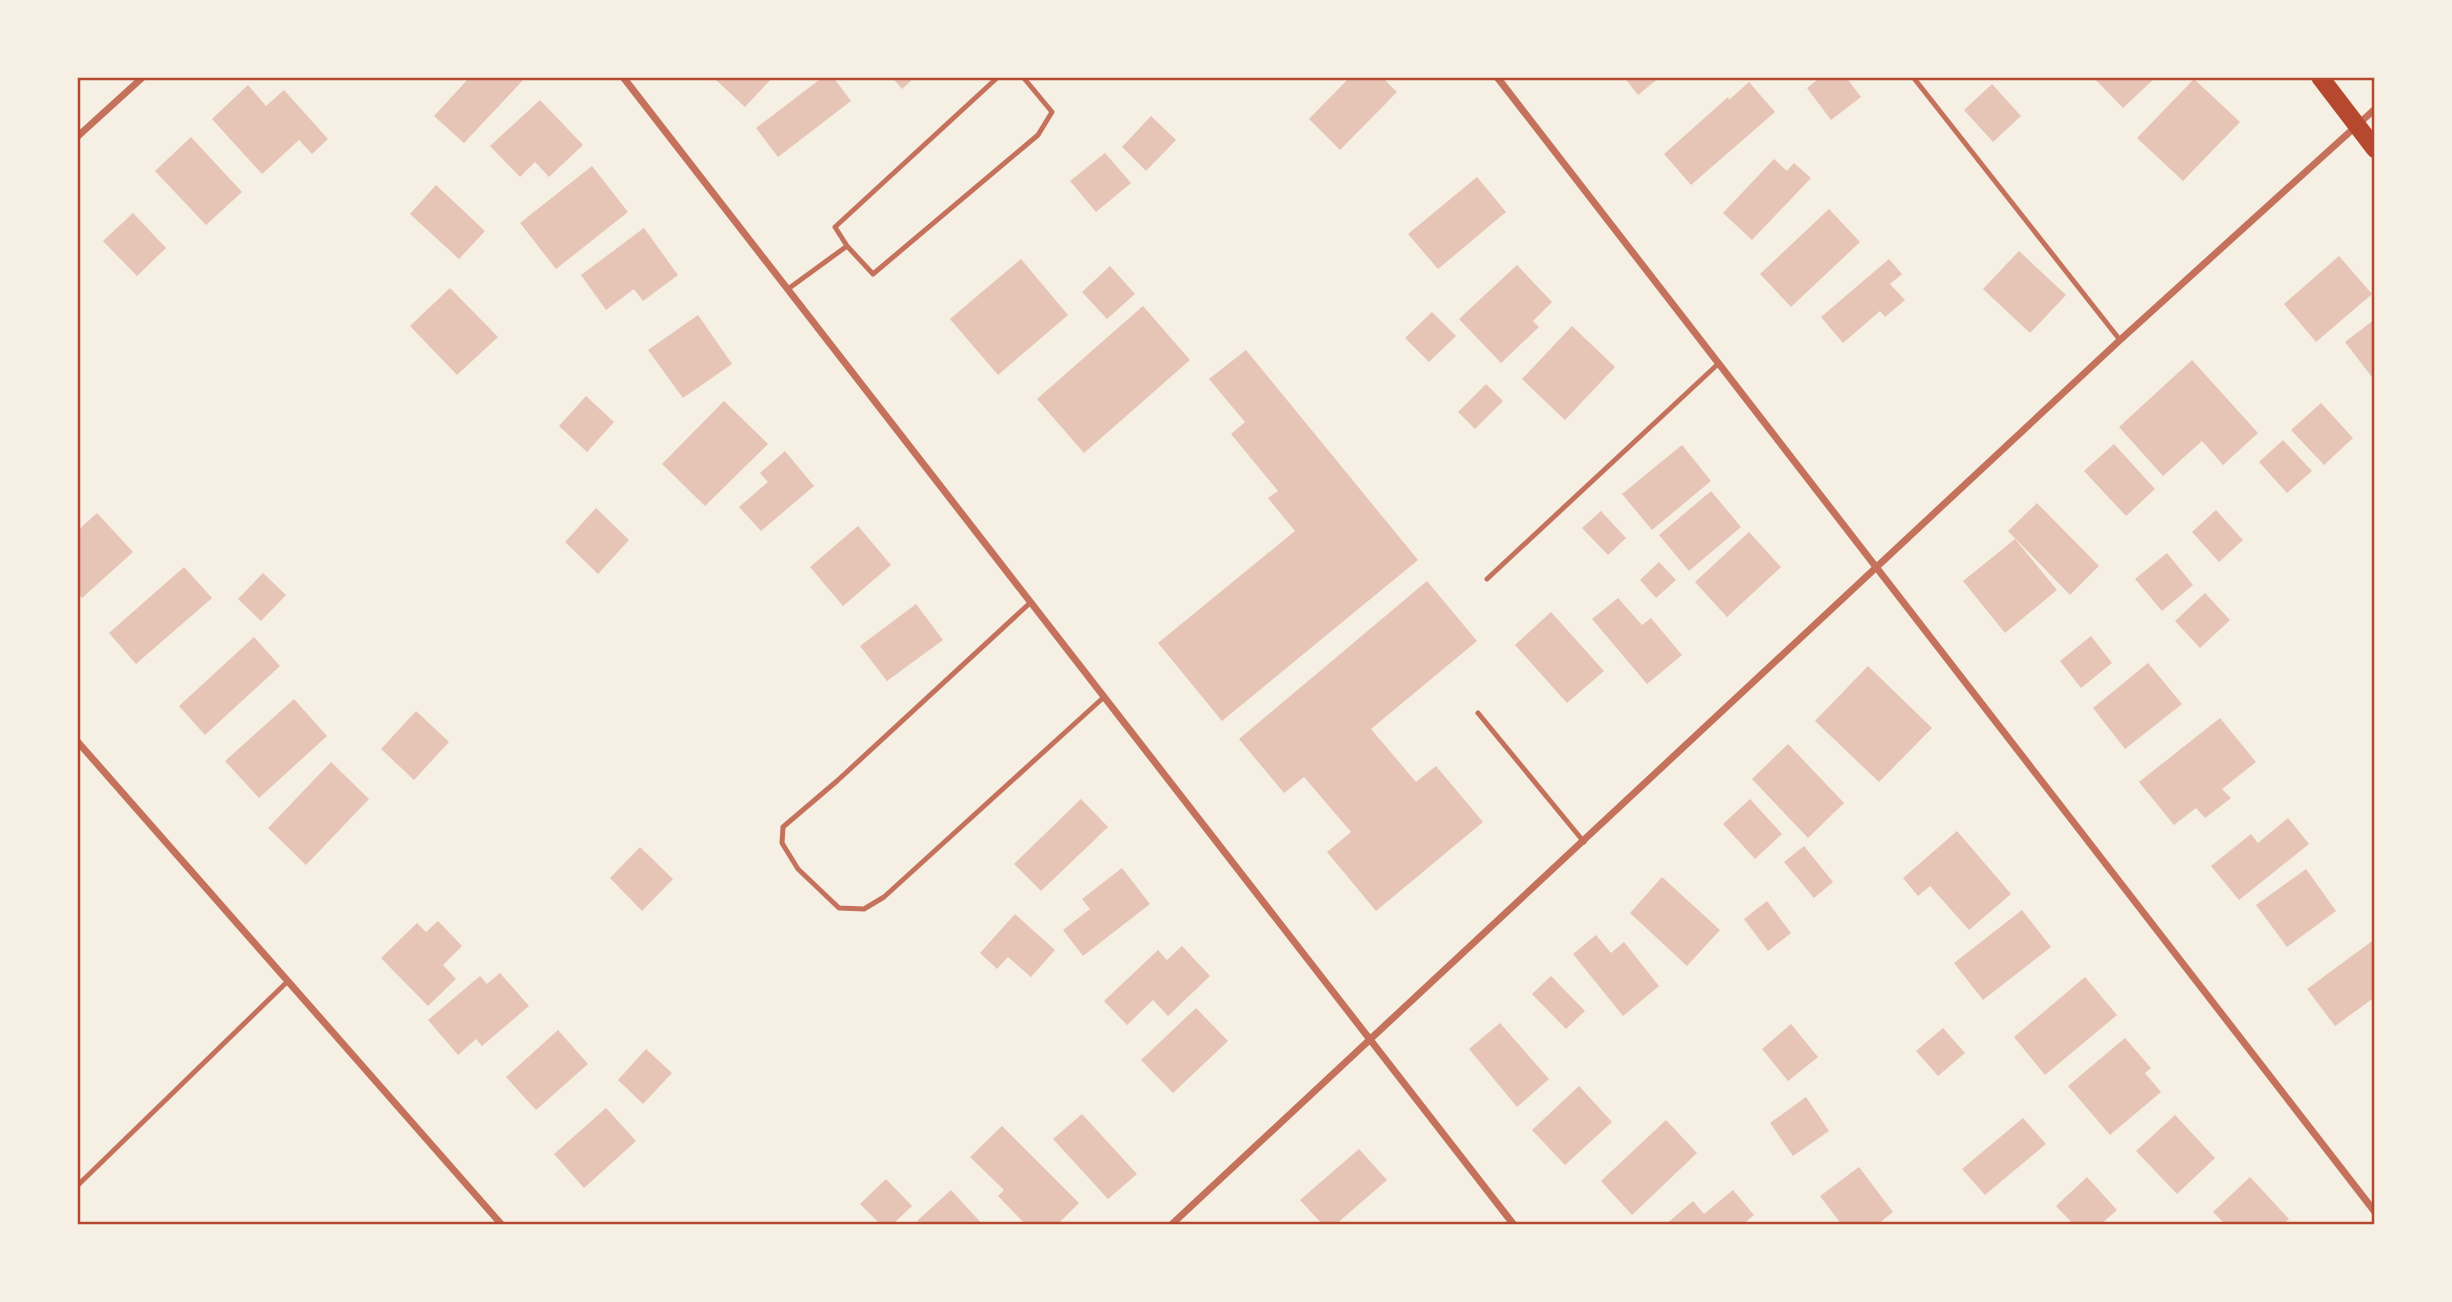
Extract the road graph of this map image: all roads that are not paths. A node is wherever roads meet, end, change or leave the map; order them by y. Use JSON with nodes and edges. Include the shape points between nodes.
{"nodes":[{"id":1,"x":143,"y":77,"type":"edge"},
{"id":2,"x":624,"y":77,"type":"edge"},
{"id":3,"x":998,"y":77,"type":"edge"},
{"id":4,"x":1023,"y":77,"type":"edge"},
{"id":5,"x":1497,"y":77,"type":"edge"},
{"id":6,"x":1913,"y":77,"type":"edge"},
{"id":7,"x":2320,"y":77,"type":"edge"},
{"id":8,"x":2375,"y":109,"type":"edge"},
{"id":9,"x":2357,"y":126,"type":"junction"},
{"id":10,"x":77,"y":137,"type":"edge"},
{"id":11,"x":2375,"y":149,"type":"edge"},
{"id":12,"x":847,"y":246,"type":"junction"},
{"id":13,"x":788,"y":289,"type":"junction"},
{"id":14,"x":2120,"y":340,"type":"junction"},
{"id":15,"x":1718,"y":364,"type":"junction"},
{"id":16,"x":1876,"y":569,"type":"junction"},
{"id":17,"x":1487,"y":579,"type":"dead end"},
{"id":18,"x":1031,"y":602,"type":"junction"},
{"id":19,"x":1104,"y":697,"type":"junction"},
{"id":20,"x":1478,"y":712,"type":"dead end"},
{"id":21,"x":77,"y":741,"type":"edge"},
{"id":22,"x":1584,"y":842,"type":"junction"},
{"id":23,"x":288,"y":981,"type":"junction"},
{"id":24,"x":1371,"y":1040,"type":"junction"},
{"id":25,"x":77,"y":1186,"type":"edge"},
{"id":26,"x":2375,"y":1212,"type":"edge"},
{"id":27,"x":502,"y":1225,"type":"edge"},
{"id":28,"x":1171,"y":1225,"type":"edge"},
{"id":29,"x":1514,"y":1225,"type":"edge"}],
"edges":[{"from":1,"to":10,"type":"street"},
{"from":2,"to":13,"type":"street"},
{"from":3,"to":12,"type":"lane","via":[[835,227]]},
{"from":4,"to":12,"type":"lane","via":[[1052,112],[1038,135],[873,274]]},
{"from":5,"to":15,"type":"street"},
{"from":6,"to":14,"type":"lane"},
{"from":7,"to":9,"type":"main road"},
{"from":8,"to":9,"type":"street"},
{"from":9,"to":11,"type":"main road"},
{"from":9,"to":14,"type":"street"},
{"from":12,"to":13,"type":"lane"},
{"from":13,"to":18,"type":"street"},
{"from":14,"to":16,"type":"street"},
{"from":15,"to":16,"type":"street"},
{"from":15,"to":17,"type":"lane"},
{"from":16,"to":22,"type":"street"},
{"from":16,"to":26,"type":"street"},
{"from":18,"to":19,"type":"street"},
{"from":18,"to":19,"type":"lane","via":[[783,827],[782,843],[798,869],[839,908],[864,909],[884,897]]},
{"from":19,"to":24,"type":"street"},
{"from":20,"to":22,"type":"lane"},
{"from":21,"to":23,"type":"street"},
{"from":22,"to":24,"type":"street"},
{"from":23,"to":25,"type":"lane"},
{"from":23,"to":27,"type":"street"},
{"from":24,"to":28,"type":"street"},
{"from":24,"to":29,"type":"street"}]}
